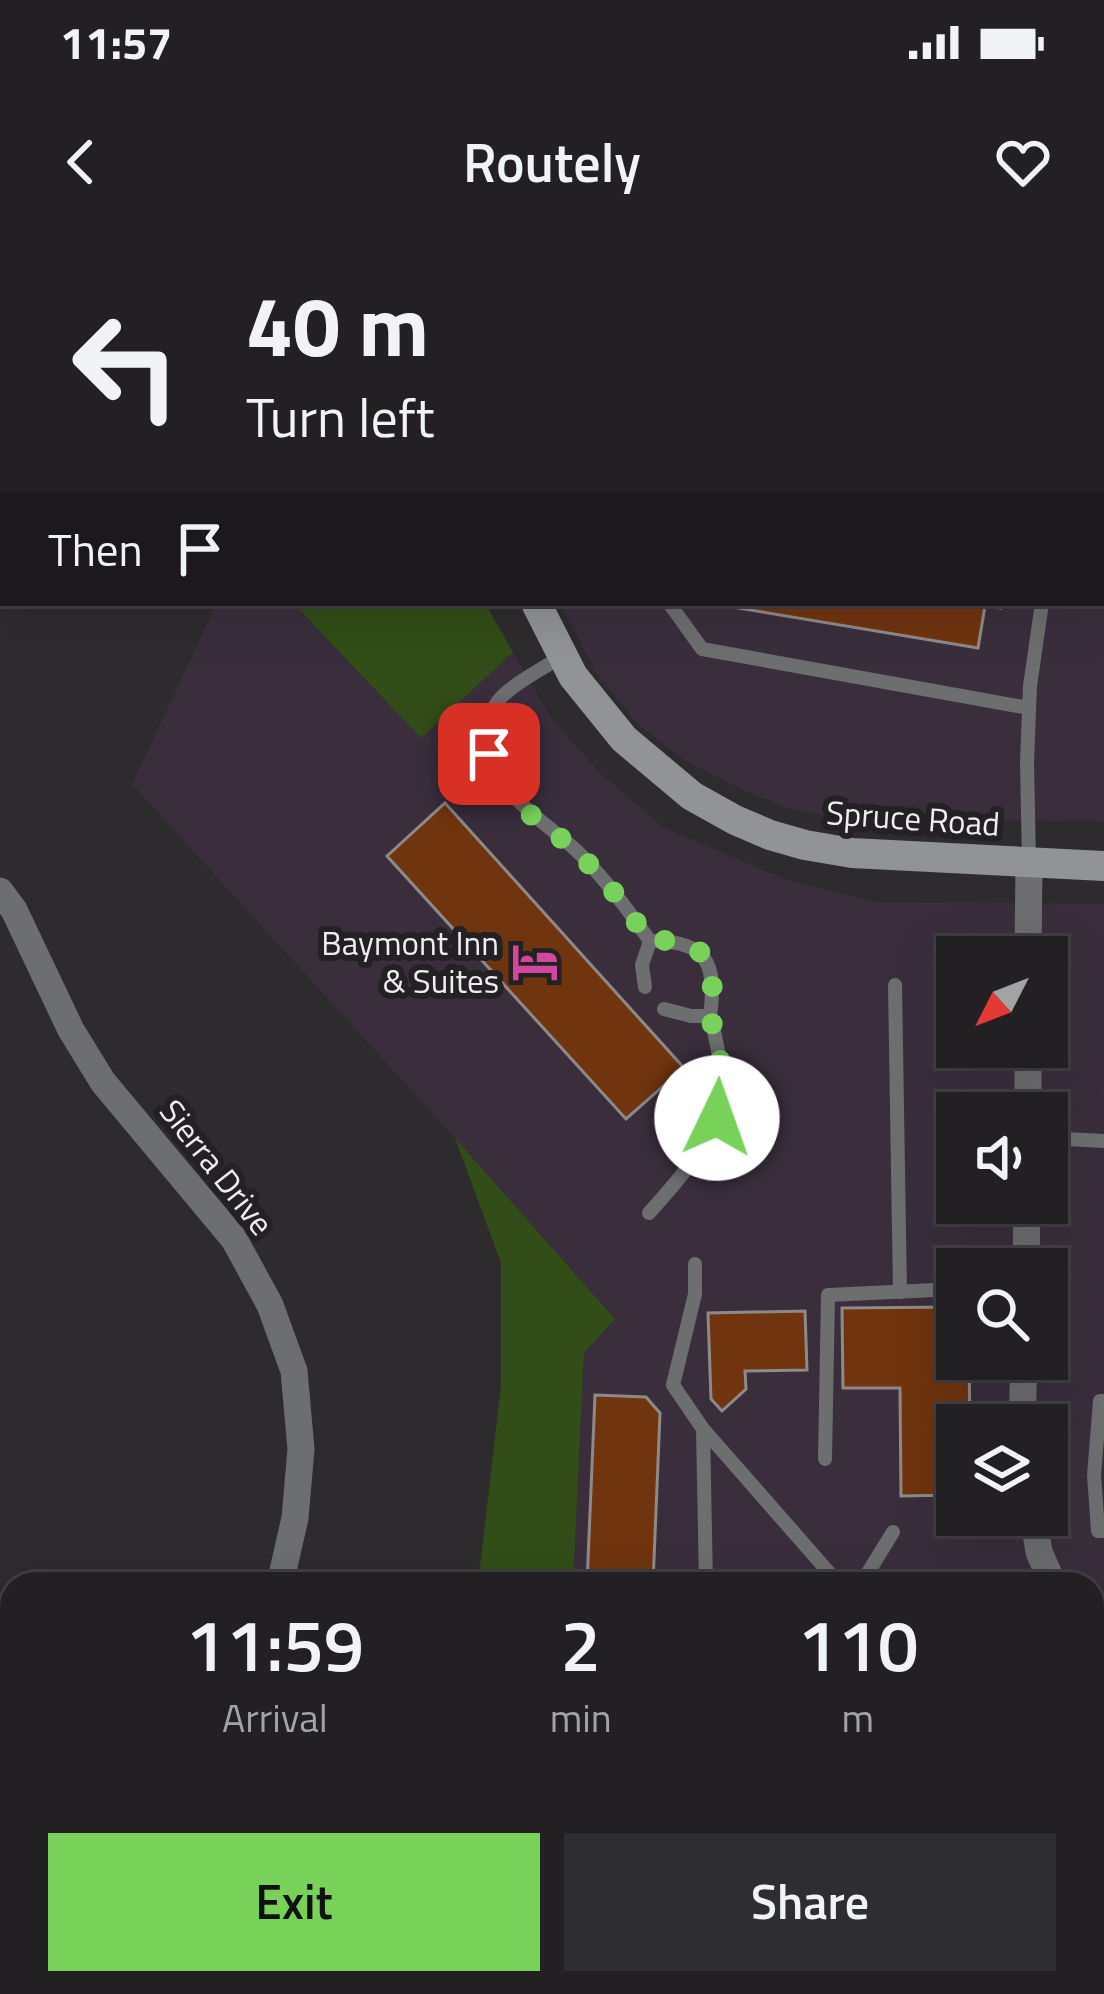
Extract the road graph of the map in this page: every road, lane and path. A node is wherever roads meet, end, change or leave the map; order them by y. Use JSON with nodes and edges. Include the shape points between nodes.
{"nodes":[{"id":1,"x":538,"y":606,"type":"edge"},
{"id":2,"x":671,"y":606,"type":"edge"},
{"id":3,"x":1042,"y":606,"type":"edge"},
{"id":4,"x":564,"y":655,"type":"junction"},
{"id":5,"x":1029,"y":708,"type":"junction"},
{"id":6,"x":1028,"y":862,"type":"junction"},
{"id":7,"x":1104,"y":866,"type":"edge"},
{"id":8,"x":0,"y":891,"type":"edge"},
{"id":9,"x":1028,"y":936,"type":"edge"},
{"id":10,"x":650,"y":941,"type":"junction"},
{"id":11,"x":895,"y":985,"type":"dead end"},
{"id":12,"x":645,"y":987,"type":"dead end"},
{"id":13,"x":664,"y":1010,"type":"dead end"},
{"id":14,"x":710,"y":1016,"type":"junction"},
{"id":15,"x":1068,"y":1139,"type":"edge"},
{"id":16,"x":1104,"y":1141,"type":"edge"},
{"id":17,"x":649,"y":1214,"type":"dead end"},
{"id":18,"x":695,"y":1264,"type":"dead end"},
{"id":19,"x":936,"y":1290,"type":"edge"},
{"id":20,"x":900,"y":1292,"type":"junction"},
{"id":21,"x":1104,"y":1401,"type":"edge"},
{"id":22,"x":703,"y":1429,"type":"junction"},
{"id":23,"x":825,"y":1459,"type":"dead end"},
{"id":24,"x":1104,"y":1531,"type":"edge"},
{"id":25,"x":893,"y":1532,"type":"dead end"},
{"id":26,"x":1036,"y":1536,"type":"edge"},
{"id":27,"x":283,"y":1572,"type":"edge"},
{"id":28,"x":706,"y":1572,"type":"edge"},
{"id":29,"x":828,"y":1572,"type":"edge"},
{"id":30,"x":868,"y":1572,"type":"edge"},
{"id":31,"x":1048,"y":1572,"type":"edge"}],
"edges":[{"from":1,"to":4,"type":"main road","name":"Spruce Road"},
{"from":2,"to":5,"type":"lane","via":[[702,649]]},
{"from":3,"to":5,"type":"lane"},
{"from":4,"to":6,"type":"main road","name":"Spruce Road","via":[[624,739],[735,820],[851,853]]},
{"from":4,"to":10,"type":"lane","via":[[499,698],[487,723],[489,754],[502,785],[599,874]]},
{"from":5,"to":6,"type":"lane"},
{"from":6,"to":7,"type":"main road","name":"Spruce Road"},
{"from":6,"to":9,"type":"street"},
{"from":8,"to":27,"type":"street","name":"Sierra Drive","via":[[103,1082],[234,1239],[270,1305],[294,1371],[301,1449]]},
{"from":10,"to":12,"type":"lane"},
{"from":10,"to":14,"type":"lane","via":[[675,940],[700,952],[713,977]]},
{"from":11,"to":20,"type":"lane"},
{"from":13,"to":14,"type":"lane"},
{"from":14,"to":17,"type":"lane","via":[[722,1080],[717,1118],[700,1153]]},
{"from":15,"to":16,"type":"lane"},
{"from":18,"to":22,"type":"lane","via":[[673,1385]]},
{"from":19,"to":20,"type":"lane"},
{"from":20,"to":23,"type":"lane","via":[[828,1295]]},
{"from":21,"to":24,"type":"lane","via":[[1094,1475]]},
{"from":22,"to":28,"type":"lane"},
{"from":22,"to":29,"type":"lane"},
{"from":25,"to":30,"type":"lane"},
{"from":26,"to":31,"type":"street"}]}
